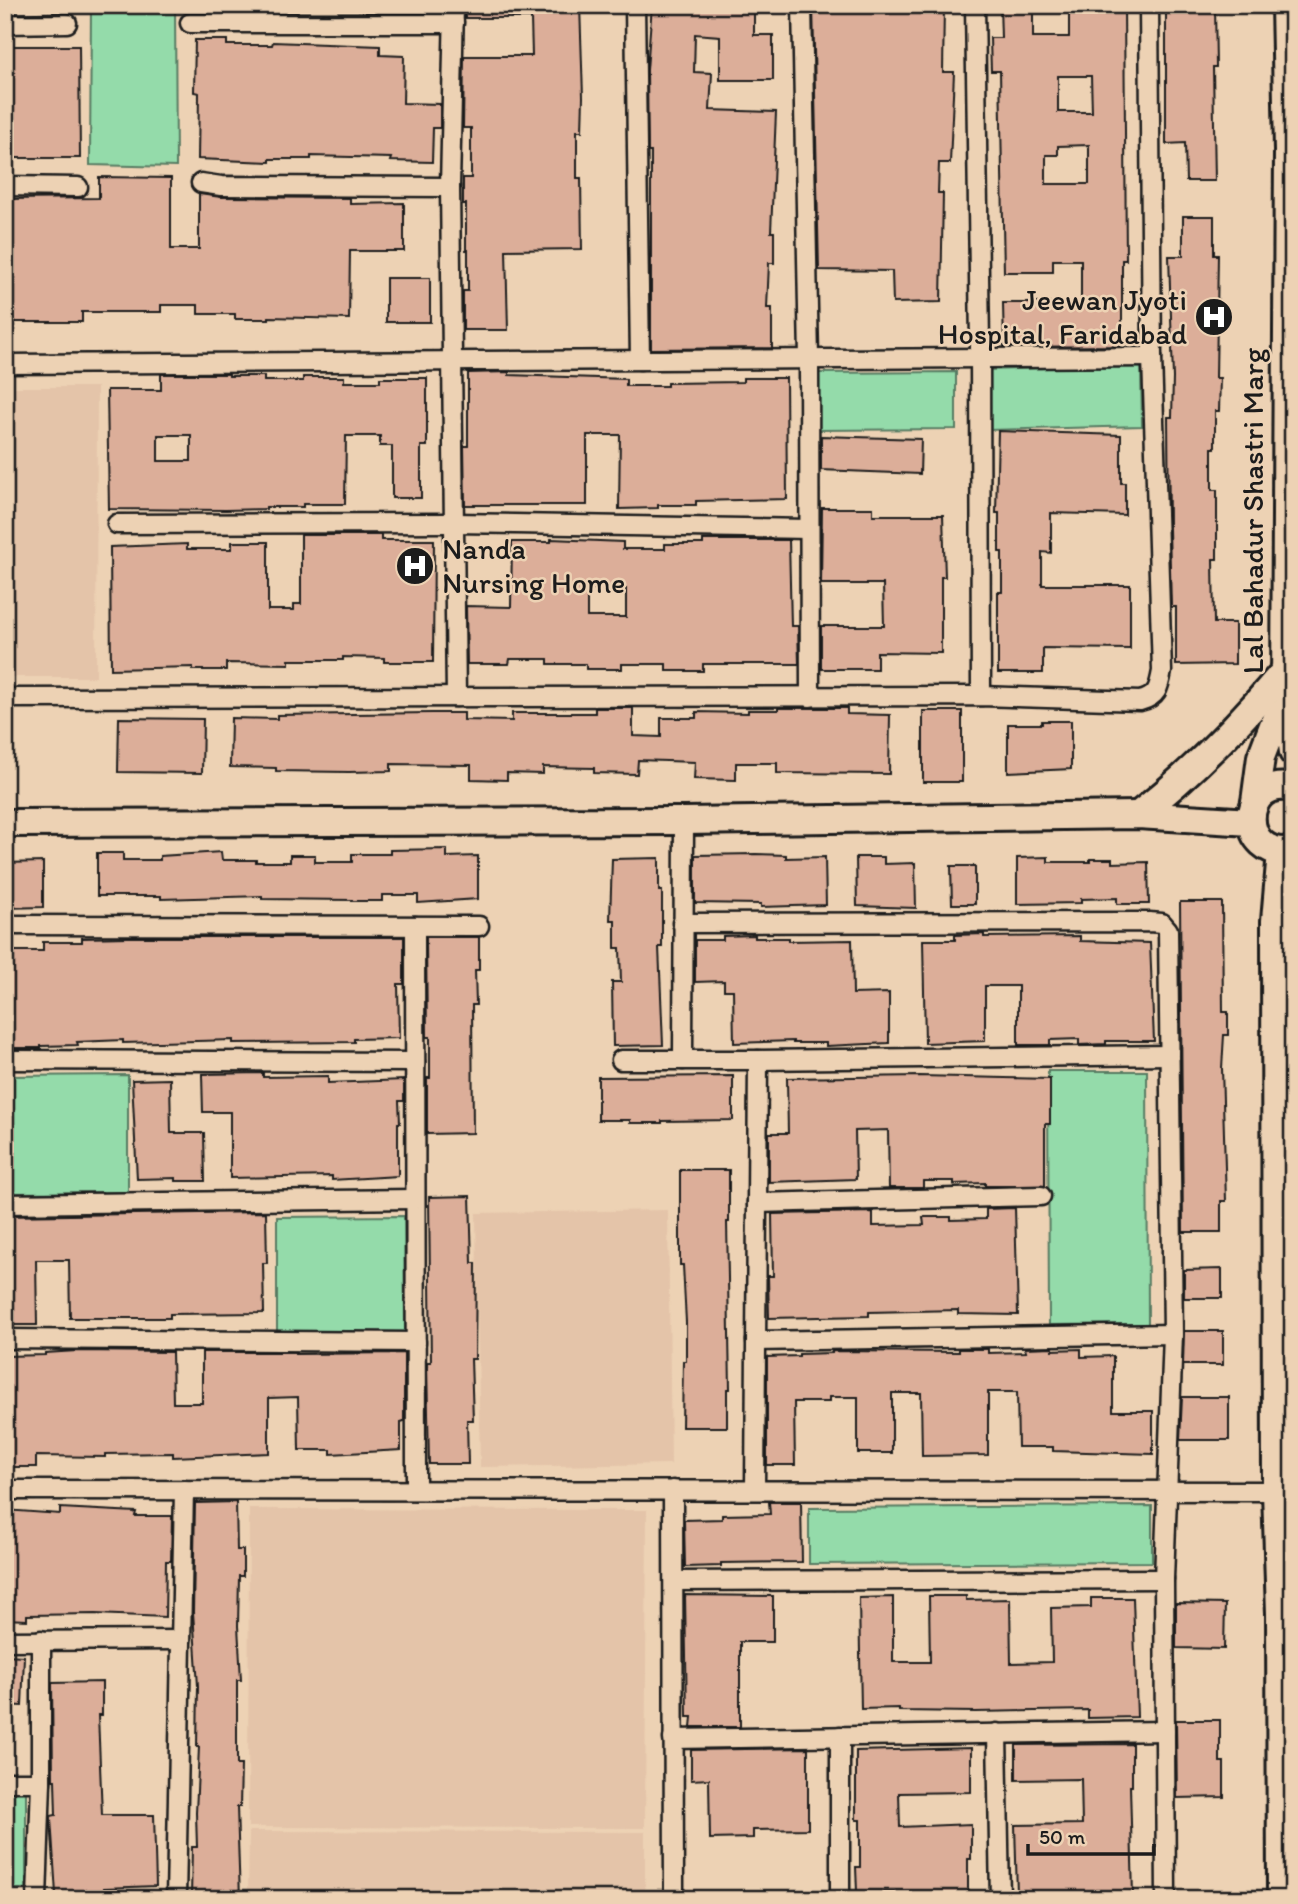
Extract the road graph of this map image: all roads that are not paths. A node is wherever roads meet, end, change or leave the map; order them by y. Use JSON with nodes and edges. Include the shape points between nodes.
{"nodes":[{"id":1,"x":635,"y":5,"type":"edge"},
{"id":2,"x":802,"y":5,"type":"edge"},
{"id":3,"x":975,"y":5,"type":"edge"},
{"id":4,"x":1149,"y":5,"type":"edge"},
{"id":5,"x":1285,"y":5,"type":"edge"},
{"id":6,"x":454,"y":14,"type":"edge"},
{"id":7,"x":67,"y":23,"type":"dead end"},
{"id":8,"x":190,"y":23,"type":"dead end"},
{"id":9,"x":5,"y":24,"type":"edge"},
{"id":10,"x":1290,"y":151,"type":"edge"},
{"id":11,"x":201,"y":183,"type":"dead end"},
{"id":12,"x":5,"y":186,"type":"edge"},
{"id":13,"x":78,"y":187,"type":"dead end"},
{"id":14,"x":450,"y":187,"type":"junction"},
{"id":15,"x":1152,"y":357,"type":"junction"},
{"id":16,"x":980,"y":358,"type":"junction"},
{"id":17,"x":809,"y":359,"type":"junction"},
{"id":18,"x":640,"y":360,"type":"junction"},
{"id":19,"x":454,"y":361,"type":"junction"},
{"id":20,"x":5,"y":364,"type":"edge"},
{"id":21,"x":117,"y":523,"type":"dead end"},
{"id":22,"x":455,"y":523,"type":"junction"},
{"id":23,"x":808,"y":529,"type":"junction"},
{"id":24,"x":1285,"y":682,"type":"junction"},
{"id":25,"x":981,"y":696,"type":"junction"},
{"id":26,"x":456,"y":697,"type":"junction"},
{"id":27,"x":810,"y":697,"type":"junction"},
{"id":28,"x":5,"y":698,"type":"edge"},
{"id":29,"x":1293,"y":752,"type":"edge"},
{"id":30,"x":1293,"y":788,"type":"edge"},
{"id":31,"x":1253,"y":812,"type":"junction"},
{"id":32,"x":1138,"y":815,"type":"junction"},
{"id":33,"x":684,"y":821,"type":"junction"},
{"id":34,"x":5,"y":823,"type":"edge"},
{"id":35,"x":1287,"y":851,"type":"edge"},
{"id":36,"x":1287,"y":915,"type":"edge"},
{"id":37,"x":682,"y":923,"type":"junction"},
{"id":38,"x":5,"y":925,"type":"edge"},
{"id":39,"x":415,"y":926,"type":"junction"},
{"id":40,"x":479,"y":926,"type":"dead end"},
{"id":41,"x":1170,"y":1055,"type":"junction"},
{"id":42,"x":5,"y":1060,"type":"edge"},
{"id":43,"x":621,"y":1060,"type":"dead end"},
{"id":44,"x":683,"y":1060,"type":"junction"},
{"id":45,"x":758,"y":1060,"type":"junction"},
{"id":46,"x":415,"y":1062,"type":"junction"},
{"id":47,"x":1041,"y":1196,"type":"dead end"},
{"id":48,"x":415,"y":1199,"type":"junction"},
{"id":49,"x":757,"y":1203,"type":"junction"},
{"id":50,"x":5,"y":1204,"type":"edge"},
{"id":51,"x":1173,"y":1334,"type":"junction"},
{"id":52,"x":5,"y":1339,"type":"edge"},
{"id":53,"x":756,"y":1341,"type":"junction"},
{"id":54,"x":416,"y":1342,"type":"junction"},
{"id":55,"x":5,"y":1490,"type":"edge"},
{"id":56,"x":184,"y":1490,"type":"junction"},
{"id":57,"x":416,"y":1490,"type":"junction"},
{"id":58,"x":673,"y":1490,"type":"junction"},
{"id":59,"x":755,"y":1490,"type":"junction"},
{"id":60,"x":1167,"y":1490,"type":"junction"},
{"id":61,"x":1276,"y":1491,"type":"junction"},
{"id":62,"x":1164,"y":1579,"type":"junction"},
{"id":63,"x":674,"y":1581,"type":"junction"},
{"id":64,"x":1286,"y":1613,"type":"edge"},
{"id":65,"x":5,"y":1640,"type":"edge"},
{"id":66,"x":41,"y":1640,"type":"junction"},
{"id":67,"x":181,"y":1640,"type":"junction"},
{"id":68,"x":1165,"y":1731,"type":"junction"},
{"id":69,"x":996,"y":1733,"type":"junction"},
{"id":70,"x":840,"y":1736,"type":"junction"},
{"id":71,"x":673,"y":1739,"type":"junction"},
{"id":72,"x":1287,"y":1766,"type":"edge"},
{"id":73,"x":5,"y":1782,"type":"edge"},
{"id":74,"x":41,"y":1782,"type":"junction"},
{"id":75,"x":37,"y":1899,"type":"edge"},
{"id":76,"x":176,"y":1899,"type":"edge"},
{"id":77,"x":674,"y":1899,"type":"edge"},
{"id":78,"x":840,"y":1899,"type":"edge"},
{"id":79,"x":1000,"y":1899,"type":"edge"},
{"id":80,"x":1166,"y":1899,"type":"edge"},
{"id":81,"x":1281,"y":1899,"type":"edge"}],
"edges":[{"from":1,"to":18,"type":"street"},
{"from":2,"to":17,"type":"street"},
{"from":3,"to":16,"type":"street"},
{"from":4,"to":15,"type":"street"},
{"from":5,"to":10,"type":"street","name":"Lal Bahadur Shastri Marg"},
{"from":6,"to":8,"type":"street"},
{"from":6,"to":14,"type":"street"},
{"from":7,"to":9,"type":"street"},
{"from":10,"to":24,"type":"street","name":"Lal Bahadur Shastri Marg"},
{"from":11,"to":14,"type":"street"},
{"from":12,"to":13,"type":"street"},
{"from":14,"to":19,"type":"street"},
{"from":15,"to":16,"type":"street"},
{"from":15,"to":25,"type":"street","via":[[1162,671],[1156,694],[1140,701]]},
{"from":16,"to":17,"type":"street"},
{"from":16,"to":25,"type":"street"},
{"from":17,"to":18,"type":"street"},
{"from":17,"to":23,"type":"street"},
{"from":18,"to":19,"type":"street"},
{"from":19,"to":20,"type":"street"},
{"from":19,"to":22,"type":"street"},
{"from":21,"to":22,"type":"street"},
{"from":22,"to":23,"type":"street"},
{"from":22,"to":26,"type":"street"},
{"from":23,"to":27,"type":"street"},
{"from":24,"to":29,"type":"street"},
{"from":24,"to":31,"type":"street","name":"Lal Bahadur Shastri Marg","via":[[1261,757]]},
{"from":24,"to":32,"type":"street","via":[[1184,779]]},
{"from":25,"to":27,"type":"street"},
{"from":26,"to":27,"type":"street"},
{"from":26,"to":28,"type":"street"},
{"from":30,"to":31,"type":"street","via":[[1270,788]]},
{"from":31,"to":32,"type":"street"},
{"from":31,"to":35,"type":"street","via":[[1254,833],[1261,842],[1270,849]]},
{"from":32,"to":33,"type":"street"},
{"from":33,"to":34,"type":"street"},
{"from":33,"to":37,"type":"street"},
{"from":35,"to":36,"type":"street"},
{"from":36,"to":61,"type":"street"},
{"from":37,"to":41,"type":"street","via":[[1162,923],[1170,943]]},
{"from":37,"to":44,"type":"street"},
{"from":38,"to":39,"type":"street"},
{"from":39,"to":40,"type":"street"},
{"from":39,"to":46,"type":"street"},
{"from":41,"to":45,"type":"street"},
{"from":41,"to":51,"type":"street"},
{"from":42,"to":46,"type":"street"},
{"from":43,"to":44,"type":"street"},
{"from":44,"to":45,"type":"street"},
{"from":45,"to":49,"type":"street"},
{"from":46,"to":48,"type":"street"},
{"from":47,"to":49,"type":"street"},
{"from":48,"to":50,"type":"street"},
{"from":48,"to":54,"type":"street"},
{"from":49,"to":53,"type":"street"},
{"from":51,"to":53,"type":"street"},
{"from":51,"to":60,"type":"street"},
{"from":52,"to":54,"type":"street"},
{"from":53,"to":59,"type":"street"},
{"from":54,"to":57,"type":"street"},
{"from":55,"to":56,"type":"street"},
{"from":56,"to":57,"type":"street"},
{"from":56,"to":67,"type":"street"},
{"from":57,"to":58,"type":"street"},
{"from":58,"to":59,"type":"street"},
{"from":58,"to":63,"type":"street"},
{"from":59,"to":60,"type":"street"},
{"from":60,"to":61,"type":"street"},
{"from":60,"to":62,"type":"street"},
{"from":61,"to":64,"type":"street"},
{"from":62,"to":63,"type":"street"},
{"from":62,"to":68,"type":"street"},
{"from":63,"to":71,"type":"street"},
{"from":64,"to":72,"type":"street"},
{"from":65,"to":66,"type":"street"},
{"from":66,"to":67,"type":"street"},
{"from":66,"to":74,"type":"street"},
{"from":67,"to":76,"type":"street"},
{"from":68,"to":69,"type":"street"},
{"from":68,"to":80,"type":"street"},
{"from":69,"to":70,"type":"street"},
{"from":69,"to":79,"type":"street"},
{"from":70,"to":71,"type":"street"},
{"from":70,"to":78,"type":"street"},
{"from":71,"to":77,"type":"street"},
{"from":72,"to":81,"type":"street"},
{"from":73,"to":74,"type":"street"},
{"from":74,"to":75,"type":"street"}]}
